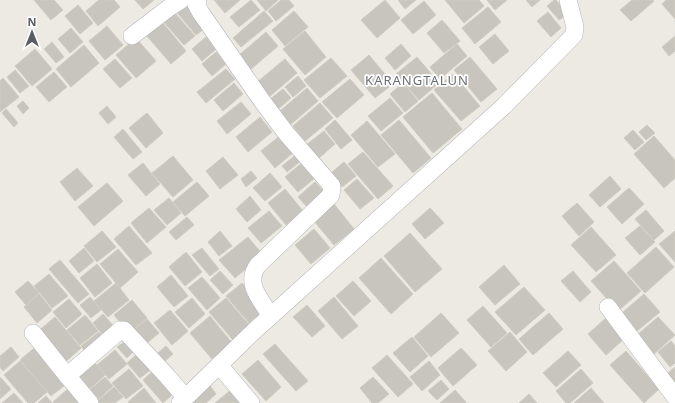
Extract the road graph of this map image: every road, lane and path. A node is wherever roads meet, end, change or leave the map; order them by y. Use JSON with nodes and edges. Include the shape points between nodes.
{"nodes":[{"id":1,"x":568,"y":0,"type":"edge"},
{"id":2,"x":191,"y":1,"type":"edge"},
{"id":3,"x":132,"y":36,"type":"dead end"},
{"id":4,"x":608,"y":307,"type":"dead end"},
{"id":5,"x":271,"y":316,"type":"junction"},
{"id":6,"x":33,"y":334,"type":"dead end"},
{"id":7,"x":219,"y":365,"type":"junction"},
{"id":8,"x":67,"y":376,"type":"junction"},
{"id":9,"x":675,"y":397,"type":"edge"},
{"id":10,"x":182,"y":400,"type":"edge"},
{"id":11,"x":90,"y":403,"type":"edge"},
{"id":12,"x":251,"y":403,"type":"edge"}],
"edges":[{"from":1,"to":5,"type":"street","via":[[575,27],[574,35],[504,106]]},
{"from":2,"to":3,"type":"street","via":[[177,1]]},
{"from":2,"to":5,"type":"street","via":[[286,133],[332,186],[331,196],[254,271],[253,287]]},
{"from":4,"to":9,"type":"street"},
{"from":5,"to":7,"type":"street"},
{"from":6,"to":8,"type":"street"},
{"from":7,"to":10,"type":"street"},
{"from":7,"to":12,"type":"street"},
{"from":8,"to":10,"type":"street","via":[[120,330],[124,330],[167,376]]},
{"from":8,"to":11,"type":"street"}]}
